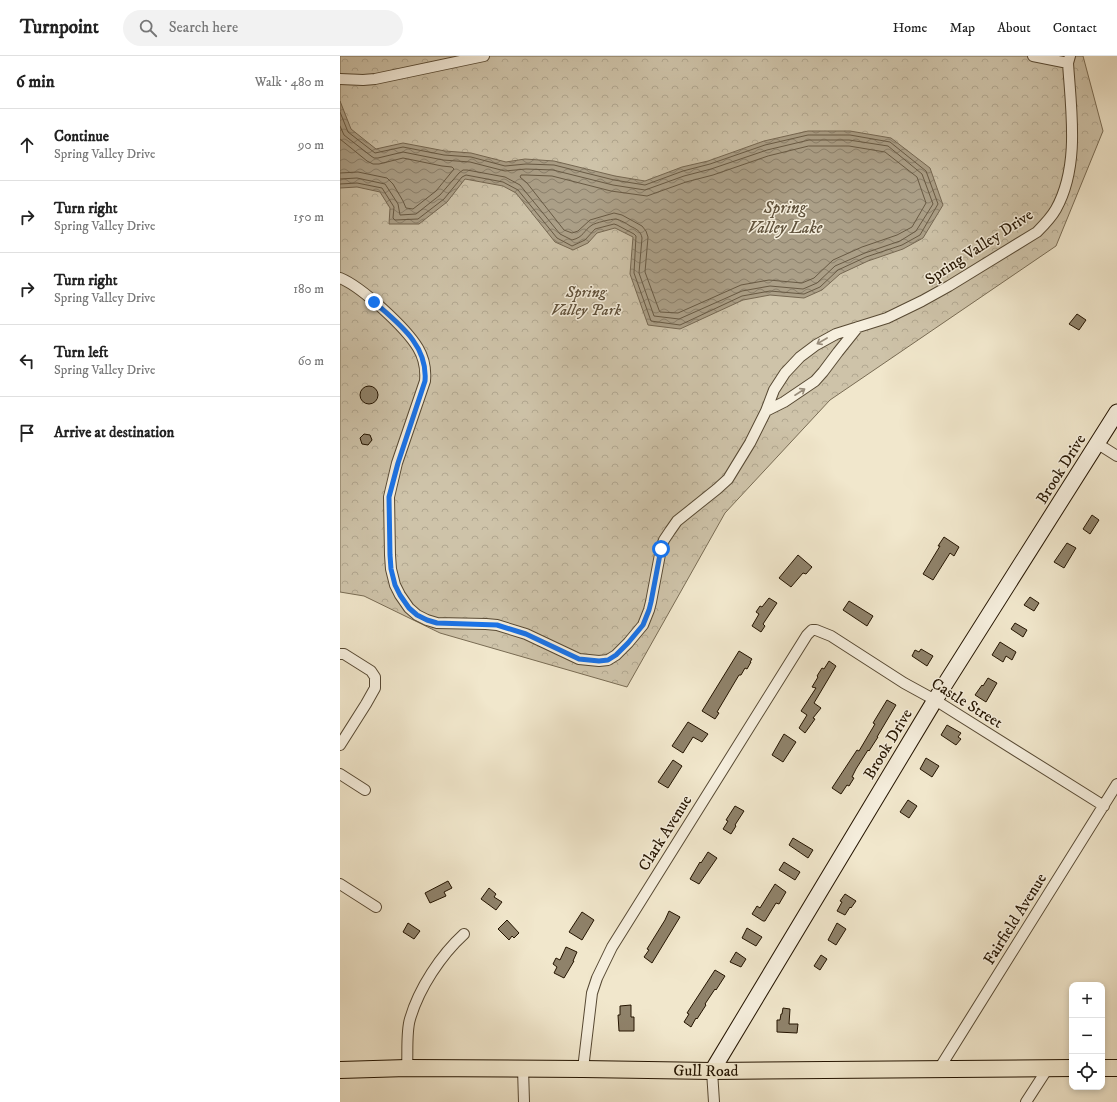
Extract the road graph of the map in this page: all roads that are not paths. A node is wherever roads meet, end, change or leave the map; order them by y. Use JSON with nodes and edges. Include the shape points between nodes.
{"nodes":[{"id":1,"x":484,"y":56,"type":"edge"},
{"id":2,"x":1033,"y":56,"type":"edge"},
{"id":3,"x":1069,"y":60,"type":"edge"},
{"id":4,"x":340,"y":79,"type":"edge"},
{"id":5,"x":340,"y":278,"type":"edge"},
{"id":6,"x":858,"y":328,"type":"junction"},
{"id":7,"x":766,"y":411,"type":"junction"},
{"id":8,"x":1117,"y":412,"type":"edge"},
{"id":9,"x":1098,"y":444,"type":"junction"},
{"id":10,"x":1117,"y":456,"type":"edge"},
{"id":11,"x":812,"y":630,"type":"joint"},
{"id":12,"x":340,"y":654,"type":"edge"},
{"id":13,"x":935,"y":700,"type":"junction"},
{"id":14,"x":340,"y":745,"type":"edge"},
{"id":15,"x":340,"y":774,"type":"edge"},
{"id":16,"x":1117,"y":784,"type":"edge"},
{"id":17,"x":365,"y":790,"type":"dead end"},
{"id":18,"x":1104,"y":806,"type":"junction"},
{"id":19,"x":340,"y":884,"type":"edge"},
{"id":20,"x":376,"y":907,"type":"dead end"},
{"id":21,"x":464,"y":934,"type":"dead end"},
{"id":22,"x":407,"y":1068,"type":"junction"},
{"id":23,"x":523,"y":1068,"type":"junction"},
{"id":24,"x":1048,"y":1068,"type":"junction"},
{"id":25,"x":1069,"y":1068,"type":"edge"},
{"id":26,"x":1105,"y":1068,"type":"edge"},
{"id":27,"x":1117,"y":1068,"type":"edge"},
{"id":28,"x":583,"y":1069,"type":"junction"},
{"id":29,"x":939,"y":1069,"type":"junction"},
{"id":30,"x":340,"y":1070,"type":"edge"},
{"id":31,"x":712,"y":1071,"type":"junction"},
{"id":32,"x":524,"y":1102,"type":"edge"},
{"id":33,"x":714,"y":1102,"type":"edge"},
{"id":34,"x":1026,"y":1102,"type":"edge"}],
"edges":[{"from":1,"to":4,"type":"street","via":[[375,79]]},
{"from":2,"to":3,"type":"street"},
{"from":3,"to":6,"type":"street","name":"Spring Valley Drive","via":[[1072,129],[1069,176],[1063,195],[1048,221],[1037,232],[949,286],[887,318]]},
{"from":5,"to":7,"type":"street","name":"Spring Valley Drive","via":[[355,287],[397,323],[416,344],[423,358],[425,381],[389,497],[390,555],[395,585],[409,608],[427,620],[437,623],[497,625],[526,634],[579,659],[608,660],[616,655],[643,625],[649,610],[664,540],[677,521],[728,478]]},
{"from":7,"to":6,"type":"street","one_way":true,"via":[[815,381]]},
{"from":6,"to":7,"type":"street","name":"Spring Valley Drive","one_way":true,"via":[[836,334],[800,357],[774,390]]},
{"from":8,"to":9,"type":"street","name":"Brook Drive"},
{"from":9,"to":10,"type":"street"},
{"from":9,"to":13,"type":"street","name":"Brook Drive"},
{"from":11,"to":13,"type":"street","name":"Castle Street","via":[[831,636]]},
{"from":11,"to":28,"type":"street","name":"Clark Avenue","via":[[807,634],[612,947],[592,993]]},
{"from":12,"to":14,"type":"street","via":[[361,664],[375,677],[375,688]]},
{"from":13,"to":18,"type":"street","name":"Castle Street"},
{"from":13,"to":31,"type":"street","name":"Brook Drive"},
{"from":15,"to":17,"type":"street"},
{"from":16,"to":18,"type":"street","name":"Fairfield Avenue"},
{"from":18,"to":29,"type":"street","name":"Fairfield Avenue"},
{"from":19,"to":20,"type":"street"},
{"from":21,"to":22,"type":"street","via":[[447,950],[429,977],[410,1018]]},
{"from":22,"to":23,"type":"main road","name":"Gull Road"},
{"from":22,"to":30,"type":"main road","name":"Gull Road"},
{"from":23,"to":28,"type":"main road","name":"Gull Road"},
{"from":23,"to":32,"type":"street"},
{"from":24,"to":25,"type":"main road","name":"Gull Road"},
{"from":24,"to":29,"type":"main road","name":"Gull Road"},
{"from":24,"to":34,"type":"street"},
{"from":26,"to":27,"type":"main road"},
{"from":28,"to":31,"type":"main road","name":"Gull Road"},
{"from":29,"to":31,"type":"main road","name":"Gull Road"},
{"from":31,"to":33,"type":"street"}]}
